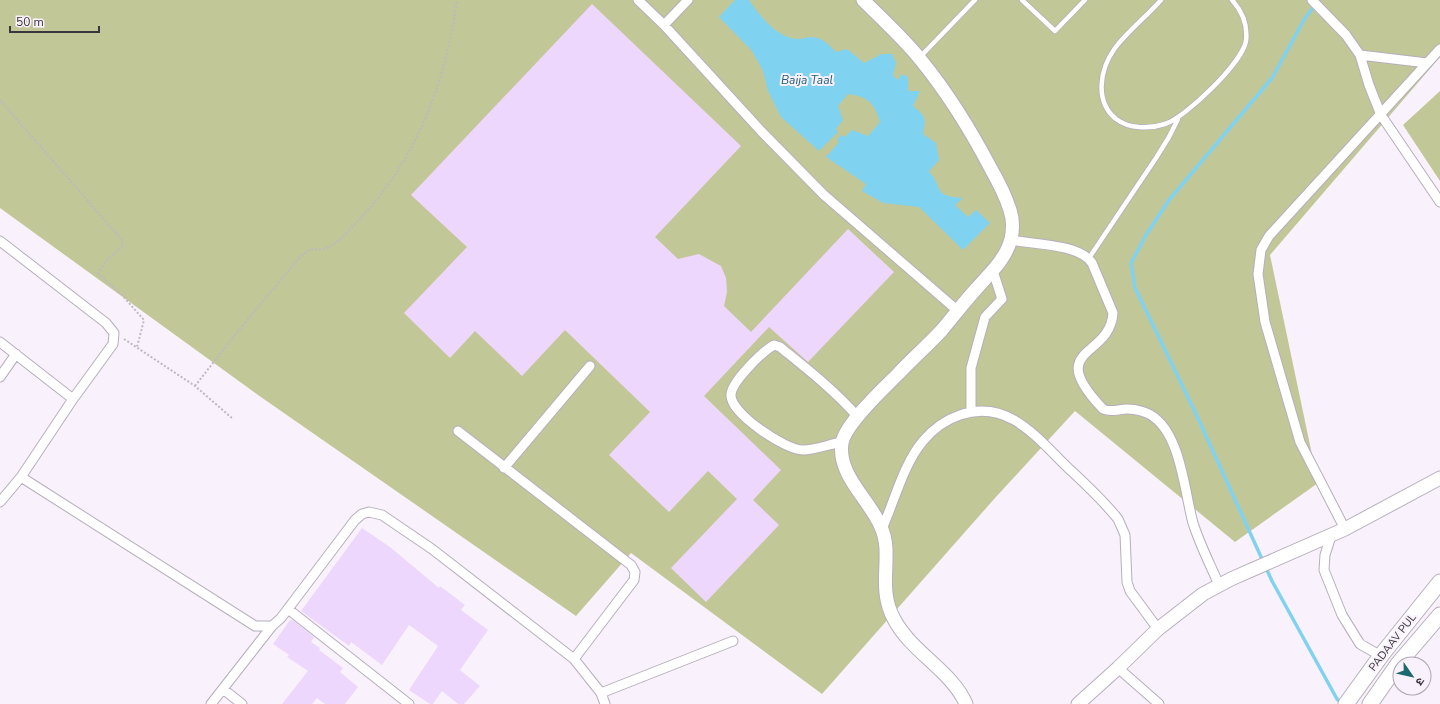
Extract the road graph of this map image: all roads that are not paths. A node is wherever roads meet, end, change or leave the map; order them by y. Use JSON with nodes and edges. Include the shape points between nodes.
{"nodes":[{"id":1,"x":638,"y":0,"type":"edge"},
{"id":2,"x":688,"y":0,"type":"edge"},
{"id":3,"x":863,"y":0,"type":"edge"},
{"id":4,"x":975,"y":0,"type":"edge"},
{"id":5,"x":1022,"y":0,"type":"edge"},
{"id":6,"x":1085,"y":0,"type":"edge"},
{"id":7,"x":1162,"y":0,"type":"edge"},
{"id":8,"x":1232,"y":0,"type":"edge"},
{"id":9,"x":1312,"y":0,"type":"edge"},
{"id":10,"x":664,"y":25,"type":"junction"},
{"id":11,"x":1440,"y":49,"type":"edge"},
{"id":12,"x":1360,"y":55,"type":"junction"},
{"id":13,"x":919,"y":58,"type":"junction"},
{"id":14,"x":1427,"y":63,"type":"junction"},
{"id":15,"x":1381,"y":115,"type":"junction"},
{"id":16,"x":1178,"y":119,"type":"junction"},
{"id":17,"x":1440,"y":202,"type":"edge"},
{"id":18,"x":1010,"y":240,"type":"junction"},
{"id":19,"x":2,"y":246,"type":"edge"},
{"id":20,"x":1090,"y":260,"type":"junction"},
{"id":21,"x":993,"y":271,"type":"junction"},
{"id":22,"x":958,"y":311,"type":"junction"},
{"id":23,"x":0,"y":342,"type":"edge"},
{"id":24,"x":16,"y":354,"type":"junction"},
{"id":25,"x":590,"y":366,"type":"dead end"},
{"id":26,"x":0,"y":377,"type":"edge"},
{"id":27,"x":73,"y":399,"type":"junction"},
{"id":28,"x":971,"y":411,"type":"junction"},
{"id":29,"x":857,"y":416,"type":"junction"},
{"id":30,"x":458,"y":431,"type":"dead end"},
{"id":31,"x":842,"y":442,"type":"junction"},
{"id":32,"x":504,"y":468,"type":"junction"},
{"id":33,"x":21,"y":477,"type":"junction"},
{"id":34,"x":1440,"y":478,"type":"edge"},
{"id":35,"x":0,"y":502,"type":"edge"},
{"id":36,"x":882,"y":529,"type":"junction"},
{"id":37,"x":1344,"y":529,"type":"junction"},
{"id":38,"x":1328,"y":537,"type":"junction"},
{"id":39,"x":1225,"y":582,"type":"junction"},
{"id":40,"x":1440,"y":582,"type":"edge"},
{"id":41,"x":288,"y":609,"type":"junction"},
{"id":42,"x":1440,"y":615,"type":"edge"},
{"id":43,"x":272,"y":626,"type":"junction"},
{"id":44,"x":1158,"y":629,"type":"junction"},
{"id":45,"x":733,"y":641,"type":"dead end"},
{"id":46,"x":1382,"y":654,"type":"junction"},
{"id":47,"x":1405,"y":656,"type":"edge"},
{"id":48,"x":574,"y":659,"type":"junction"},
{"id":49,"x":1392,"y":660,"type":"edge"},
{"id":50,"x":1118,"y":668,"type":"junction"},
{"id":51,"x":1392,"y":673,"type":"edge"},
{"id":52,"x":223,"y":689,"type":"junction"},
{"id":53,"x":601,"y":693,"type":"junction"},
{"id":54,"x":211,"y":704,"type":"edge"},
{"id":55,"x":242,"y":704,"type":"edge"},
{"id":56,"x":409,"y":704,"type":"edge"},
{"id":57,"x":605,"y":704,"type":"edge"},
{"id":58,"x":966,"y":704,"type":"edge"},
{"id":59,"x":1078,"y":704,"type":"edge"},
{"id":60,"x":1159,"y":704,"type":"edge"},
{"id":61,"x":1346,"y":704,"type":"edge"},
{"id":62,"x":1370,"y":704,"type":"edge"}],
"edges":[{"from":1,"to":10,"type":"street"},
{"from":2,"to":10,"type":"street"},
{"from":3,"to":13,"type":"street"},
{"from":4,"to":13,"type":"lane"},
{"from":5,"to":6,"type":"lane","via":[[1055,31]]},
{"from":7,"to":16,"type":"lane","via":[[1115,48],[1102,79],[1101,92],[1104,105],[1111,115],[1119,122],[1135,128],[1164,125]]},
{"from":8,"to":16,"type":"lane","via":[[1240,8],[1246,25],[1246,42],[1237,60],[1211,89]]},
{"from":9,"to":12,"type":"street","via":[[1328,15]]},
{"from":10,"to":22,"type":"street","via":[[756,126],[824,195]]},
{"from":11,"to":14,"type":"street"},
{"from":12,"to":14,"type":"street"},
{"from":12,"to":15,"type":"street"},
{"from":13,"to":18,"type":"street","via":[[947,95],[979,145],[1004,193],[1011,212]]},
{"from":14,"to":15,"type":"street"},
{"from":15,"to":17,"type":"street"},
{"from":15,"to":37,"type":"street","via":[[1269,236],[1261,250],[1258,274],[1264,322],[1300,442]]},
{"from":16,"to":20,"type":"lane","via":[[1169,138]]},
{"from":18,"to":20,"type":"street","via":[[1068,249]]},
{"from":18,"to":21,"type":"street"},
{"from":19,"to":27,"type":"street","via":[[106,323],[114,333],[113,344]]},
{"from":20,"to":39,"type":"street","via":[[1113,313],[1103,336],[1079,361],[1078,375],[1103,409],[1114,412],[1138,410],[1155,418],[1164,427],[1181,468],[1201,547]]},
{"from":21,"to":22,"type":"street"},
{"from":21,"to":28,"type":"street","via":[[1002,299],[985,317],[971,368]]},
{"from":22,"to":29,"type":"street"},
{"from":23,"to":24,"type":"street"},
{"from":24,"to":26,"type":"street"},
{"from":24,"to":27,"type":"street"},
{"from":25,"to":32,"type":"street"},
{"from":27,"to":33,"type":"street"},
{"from":28,"to":36,"type":"street","via":[[952,418],[936,428],[922,442],[909,465]]},
{"from":28,"to":44,"type":"street","via":[[987,410],[1017,422],[1039,439],[1109,507],[1125,535],[1127,582],[1130,591]]},
{"from":29,"to":31,"type":"street"},
{"from":29,"to":31,"type":"street","via":[[810,371],[774,345],[765,350],[736,383],[730,394],[732,403],[770,437],[788,447],[803,450]]},
{"from":30,"to":32,"type":"street"},
{"from":31,"to":36,"type":"street","via":[[843,460],[849,474]]},
{"from":32,"to":48,"type":"street","via":[[631,565],[635,572],[634,580]]},
{"from":33,"to":35,"type":"street"},
{"from":33,"to":43,"type":"street","via":[[255,626]]},
{"from":34,"to":37,"type":"street"},
{"from":36,"to":58,"type":"street","via":[[886,544],[884,586],[887,604],[894,619],[907,640],[951,683]]},
{"from":37,"to":38,"type":"street"},
{"from":38,"to":39,"type":"street"},
{"from":38,"to":46,"type":"street","via":[[1324,570],[1342,615],[1360,644]]},
{"from":39,"to":44,"type":"street","via":[[1203,594]]},
{"from":40,"to":46,"type":"main road","name":"PADAAV PUL"},
{"from":41,"to":43,"type":"street"},
{"from":41,"to":48,"type":"street","via":[[355,520],[369,512],[382,515],[432,549]]},
{"from":41,"to":56,"type":"street"},
{"from":42,"to":47,"type":"main road","name":"PADAAV PUL"},
{"from":43,"to":52,"type":"street"},
{"from":44,"to":50,"type":"street"},
{"from":45,"to":53,"type":"street"},
{"from":46,"to":49,"type":"street"},
{"from":46,"to":61,"type":"main road","name":"PADAAV PUL"},
{"from":48,"to":53,"type":"street"},
{"from":50,"to":59,"type":"street"},
{"from":50,"to":60,"type":"street"},
{"from":51,"to":62,"type":"main road","name":"PADAAV PUL"},
{"from":52,"to":54,"type":"street"},
{"from":52,"to":55,"type":"street"},
{"from":53,"to":57,"type":"street"}]}
